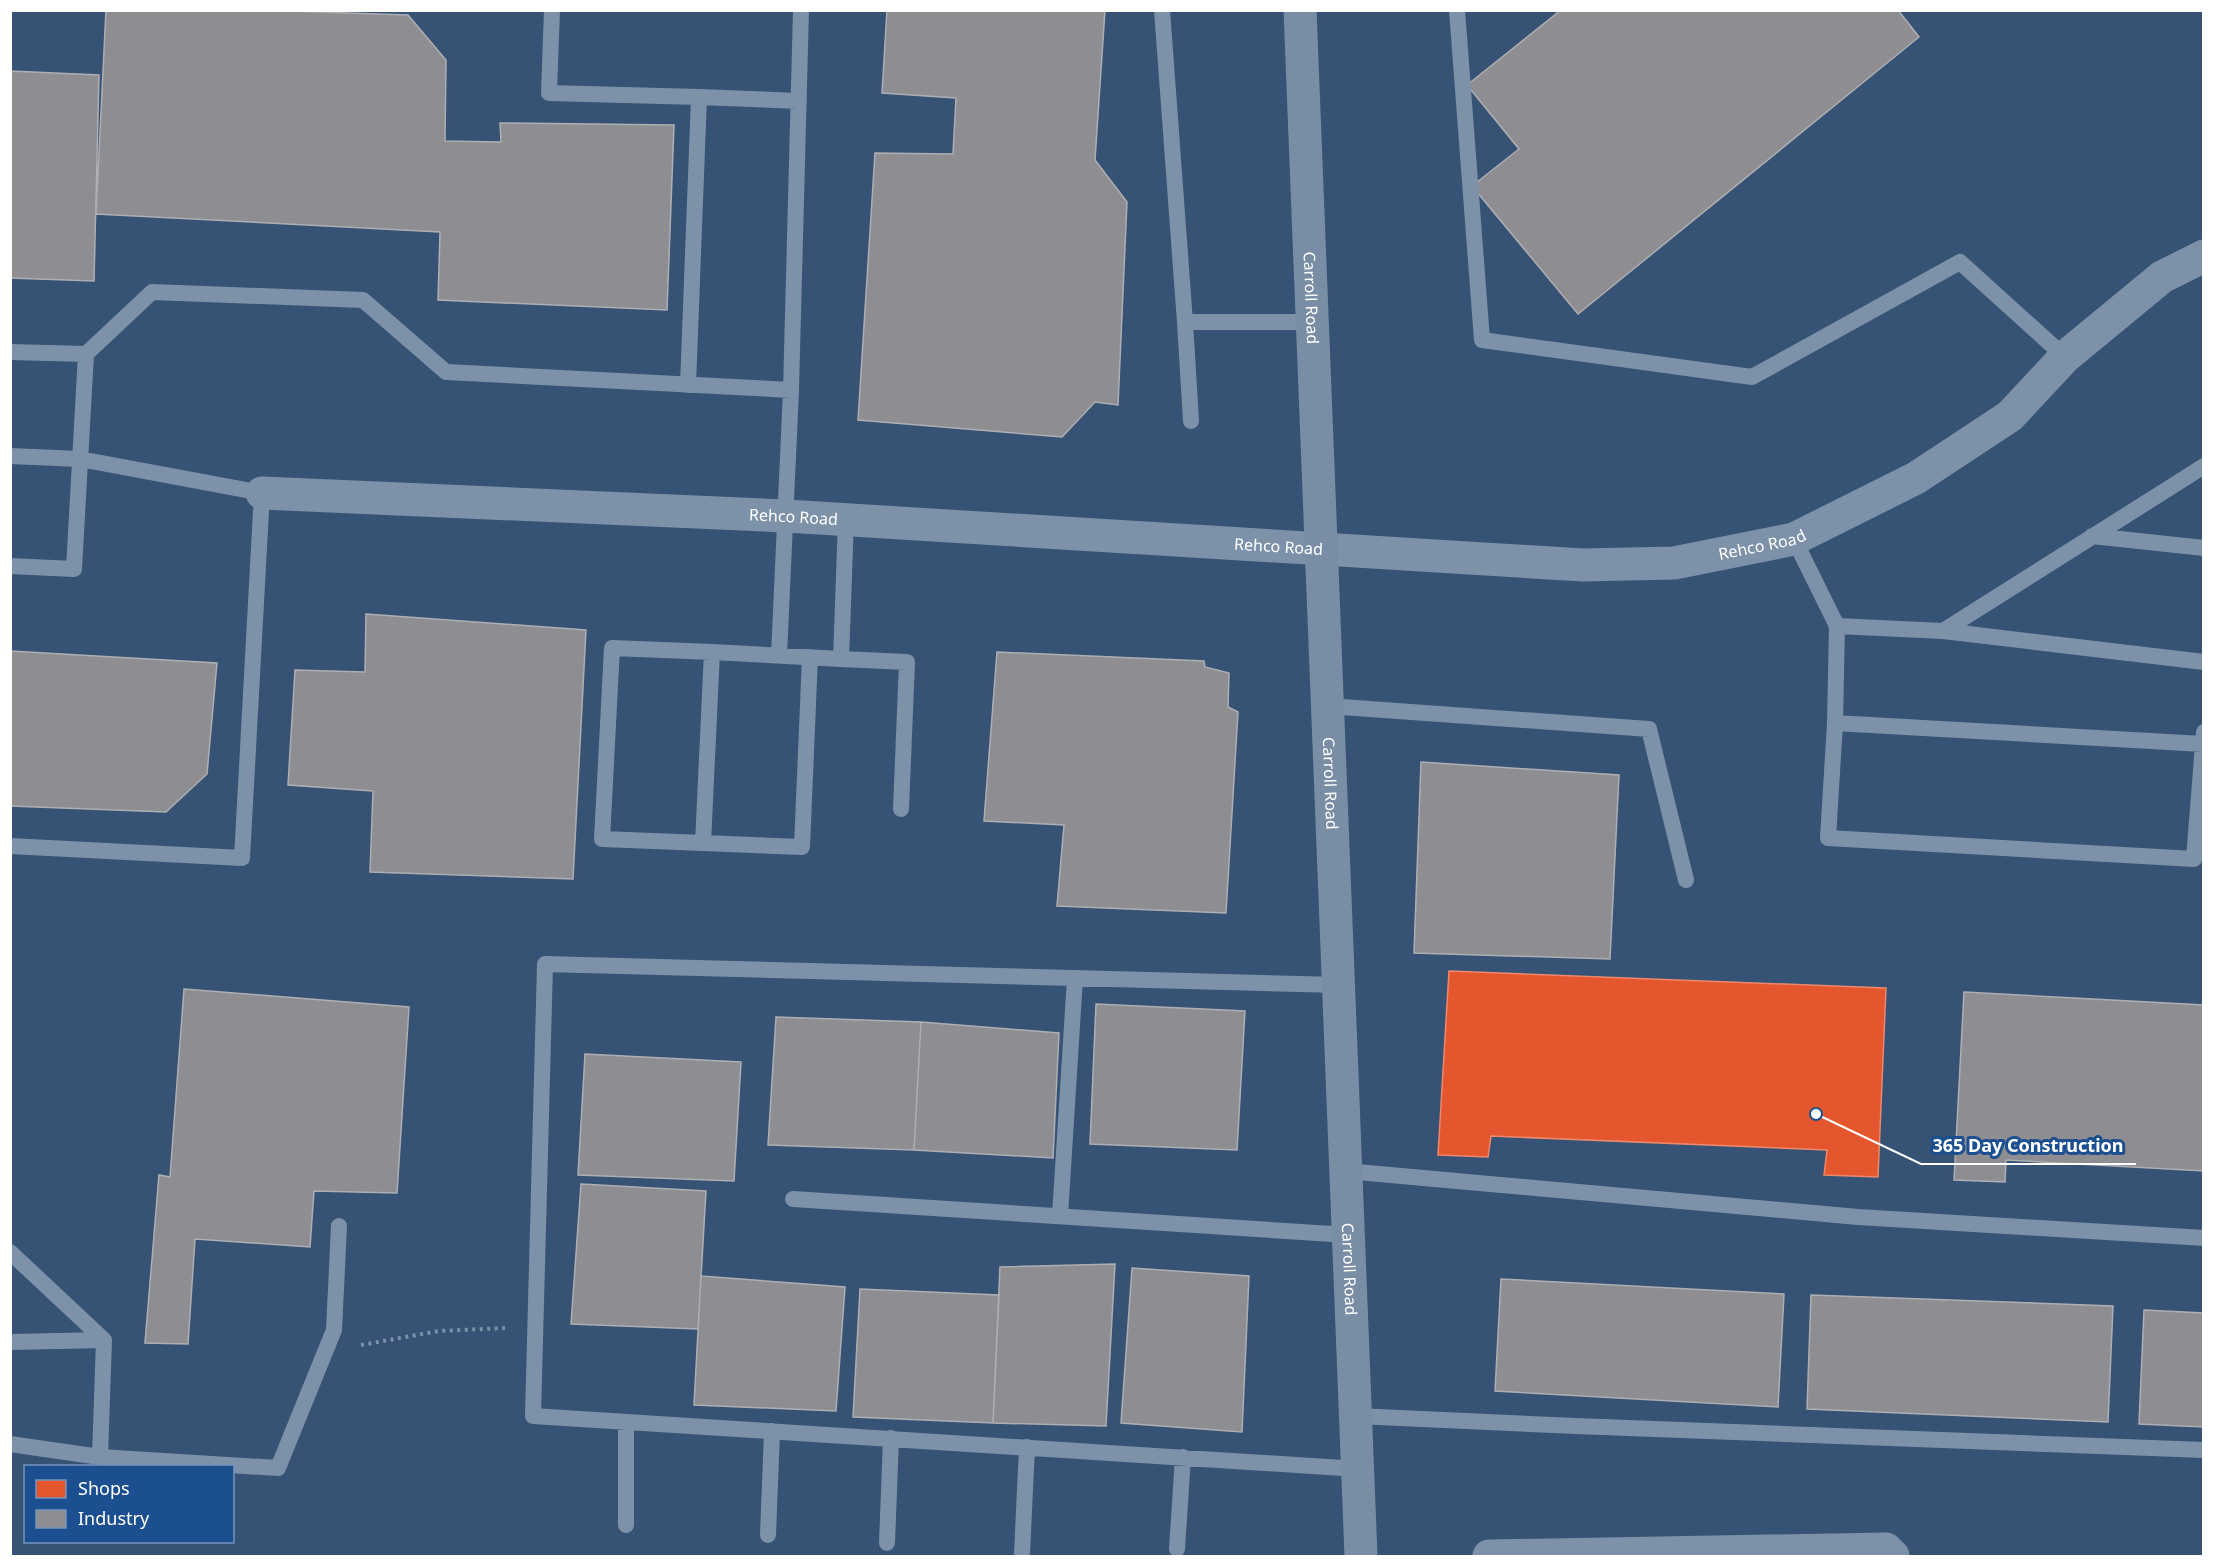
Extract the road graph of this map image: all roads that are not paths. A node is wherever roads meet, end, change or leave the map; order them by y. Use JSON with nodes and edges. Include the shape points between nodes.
{"nodes":[{"id":1,"x":552,"y":10,"type":"edge"},
{"id":2,"x":801,"y":10,"type":"edge"},
{"id":3,"x":1162,"y":10,"type":"edge"},
{"id":4,"x":1300,"y":10,"type":"edge"},
{"id":5,"x":1457,"y":10,"type":"edge"},
{"id":6,"x":699,"y":98,"type":"junction"},
{"id":7,"x":799,"y":101,"type":"junction"},
{"id":8,"x":2204,"y":256,"type":"edge"},
{"id":9,"x":1185,"y":322,"type":"junction"},
{"id":10,"x":1312,"y":322,"type":"junction"},
{"id":11,"x":10,"y":352,"type":"edge"},
{"id":12,"x":86,"y":354,"type":"junction"},
{"id":13,"x":2065,"y":357,"type":"junction"},
{"id":14,"x":688,"y":385,"type":"junction"},
{"id":15,"x":791,"y":390,"type":"junction"},
{"id":16,"x":1191,"y":421,"type":"dead end"},
{"id":17,"x":10,"y":456,"type":"edge"},
{"id":18,"x":80,"y":459,"type":"junction"},
{"id":19,"x":2204,"y":466,"type":"edge"},
{"id":20,"x":261,"y":493,"type":"junction"},
{"id":21,"x":786,"y":516,"type":"junction"},
{"id":22,"x":846,"y":520,"type":"junction"},
{"id":23,"x":2092,"y":536,"type":"junction"},
{"id":24,"x":1794,"y":539,"type":"junction"},
{"id":25,"x":2204,"y":549,"type":"edge"},
{"id":26,"x":1321,"y":550,"type":"junction"},
{"id":27,"x":10,"y":566,"type":"edge"},
{"id":28,"x":1837,"y":626,"type":"junction"},
{"id":29,"x":1943,"y":631,"type":"junction"},
{"id":30,"x":712,"y":652,"type":"junction"},
{"id":31,"x":779,"y":655,"type":"junction"},
{"id":32,"x":810,"y":657,"type":"junction"},
{"id":33,"x":841,"y":659,"type":"junction"},
{"id":34,"x":2204,"y":662,"type":"edge"},
{"id":35,"x":1328,"y":706,"type":"junction"},
{"id":36,"x":1835,"y":723,"type":"junction"},
{"id":37,"x":2203,"y":738,"type":"edge"},
{"id":38,"x":900,"y":809,"type":"dead end"},
{"id":39,"x":703,"y":843,"type":"junction"},
{"id":40,"x":10,"y":846,"type":"edge"},
{"id":41,"x":1686,"y":880,"type":"dead end"},
{"id":42,"x":1075,"y":978,"type":"junction"},
{"id":43,"x":1339,"y":985,"type":"junction"},
{"id":44,"x":1346,"y":1171,"type":"junction"},
{"id":45,"x":793,"y":1199,"type":"dead end"},
{"id":46,"x":1060,"y":1216,"type":"junction"},
{"id":47,"x":339,"y":1226,"type":"dead end"},
{"id":48,"x":1348,"y":1235,"type":"junction"},
{"id":49,"x":2204,"y":1238,"type":"edge"},
{"id":50,"x":10,"y":1252,"type":"edge"},
{"id":51,"x":104,"y":1340,"type":"junction"},
{"id":52,"x":10,"y":1342,"type":"edge"},
{"id":53,"x":1356,"y":1416,"type":"junction"},
{"id":54,"x":626,"y":1422,"type":"junction"},
{"id":55,"x":772,"y":1431,"type":"junction"},
{"id":56,"x":891,"y":1438,"type":"junction"},
{"id":57,"x":10,"y":1444,"type":"edge"},
{"id":58,"x":1027,"y":1447,"type":"junction"},
{"id":59,"x":2204,"y":1450,"type":"edge"},
{"id":60,"x":100,"y":1457,"type":"junction"},
{"id":61,"x":1183,"y":1457,"type":"junction"},
{"id":62,"x":229,"y":1465,"type":"edge"},
{"id":63,"x":234,"y":1465,"type":"edge"},
{"id":64,"x":1358,"y":1469,"type":"junction"},
{"id":65,"x":627,"y":1525,"type":"dead end"},
{"id":66,"x":768,"y":1535,"type":"dead end"},
{"id":67,"x":887,"y":1543,"type":"dead end"},
{"id":68,"x":1177,"y":1549,"type":"dead end"},
{"id":69,"x":1022,"y":1554,"type":"dead end"},
{"id":70,"x":1361,"y":1557,"type":"edge"},
{"id":71,"x":1489,"y":1557,"type":"edge"},
{"id":72,"x":1893,"y":1557,"type":"edge"}],
"edges":[{"from":1,"to":6,"type":"lane","via":[[549,93]]},
{"from":2,"to":7,"type":"lane"},
{"from":3,"to":9,"type":"lane"},
{"from":4,"to":10,"type":"main road","name":"Carroll Road"},
{"from":5,"to":13,"type":"lane","via":[[1482,340],[1752,377],[1960,262]]},
{"from":6,"to":7,"type":"lane"},
{"from":6,"to":14,"type":"lane"},
{"from":7,"to":15,"type":"lane"},
{"from":8,"to":13,"type":"street","name":"Rehco Road","via":[[2162,278]]},
{"from":9,"to":10,"type":"lane"},
{"from":9,"to":16,"type":"lane"},
{"from":10,"to":26,"type":"main road","name":"Carroll Road"},
{"from":11,"to":12,"type":"lane"},
{"from":12,"to":14,"type":"lane","via":[[152,292],[363,300],[446,372]]},
{"from":12,"to":18,"type":"lane"},
{"from":13,"to":24,"type":"street","name":"Rehco Road","via":[[2010,417],[1916,478]]},
{"from":14,"to":15,"type":"lane"},
{"from":15,"to":21,"type":"lane"},
{"from":17,"to":18,"type":"lane"},
{"from":18,"to":20,"type":"lane"},
{"from":18,"to":27,"type":"lane","via":[[74,569]]},
{"from":19,"to":23,"type":"lane"},
{"from":20,"to":21,"type":"street","name":"Rehco Road"},
{"from":20,"to":40,"type":"lane","via":[[242,858]]},
{"from":21,"to":22,"type":"street","name":"Rehco Road"},
{"from":21,"to":31,"type":"lane"},
{"from":22,"to":26,"type":"street","name":"Rehco Road"},
{"from":22,"to":33,"type":"lane"},
{"from":23,"to":25,"type":"lane"},
{"from":23,"to":29,"type":"lane"},
{"from":24,"to":26,"type":"street","name":"Rehco Road","via":[[1674,563],[1583,564]]},
{"from":24,"to":28,"type":"lane"},
{"from":26,"to":35,"type":"main road","name":"Carroll Road"},
{"from":28,"to":29,"type":"lane"},
{"from":28,"to":36,"type":"lane"},
{"from":29,"to":34,"type":"lane"},
{"from":30,"to":31,"type":"lane"},
{"from":30,"to":39,"type":"lane"},
{"from":30,"to":39,"type":"lane","via":[[612,648],[602,839]]},
{"from":31,"to":32,"type":"lane"},
{"from":32,"to":33,"type":"lane"},
{"from":32,"to":39,"type":"lane","via":[[802,847]]},
{"from":33,"to":38,"type":"lane","via":[[907,662]]},
{"from":35,"to":41,"type":"lane","via":[[1649,729]]},
{"from":35,"to":43,"type":"main road","name":"Carroll Road"},
{"from":36,"to":37,"type":"lane"},
{"from":36,"to":37,"type":"lane","via":[[1828,838],[2194,859]]},
{"from":42,"to":43,"type":"lane"},
{"from":42,"to":46,"type":"lane"},
{"from":42,"to":54,"type":"lane","via":[[545,964],[533,1416]]},
{"from":43,"to":44,"type":"main road","name":"Carroll Road"},
{"from":44,"to":48,"type":"main road","name":"Carroll Road"},
{"from":44,"to":49,"type":"lane","via":[[1858,1217]]},
{"from":45,"to":46,"type":"lane"},
{"from":46,"to":48,"type":"lane"},
{"from":47,"to":63,"type":"lane","via":[[334,1330],[278,1468]]},
{"from":48,"to":53,"type":"main road","name":"Carroll Road"},
{"from":50,"to":51,"type":"lane"},
{"from":51,"to":52,"type":"lane"},
{"from":51,"to":60,"type":"lane"},
{"from":53,"to":59,"type":"lane"},
{"from":53,"to":64,"type":"main road","name":"Carroll Road"},
{"from":54,"to":55,"type":"lane"},
{"from":54,"to":65,"type":"lane"},
{"from":55,"to":56,"type":"lane"},
{"from":55,"to":66,"type":"lane"},
{"from":56,"to":58,"type":"lane"},
{"from":56,"to":67,"type":"lane"},
{"from":57,"to":60,"type":"lane"},
{"from":58,"to":61,"type":"lane"},
{"from":58,"to":69,"type":"lane"},
{"from":60,"to":62,"type":"lane"},
{"from":61,"to":64,"type":"lane"},
{"from":61,"to":68,"type":"lane"},
{"from":64,"to":70,"type":"main road","name":"Carroll Road"},
{"from":71,"to":72,"type":"street","via":[[1886,1549]]}]}
